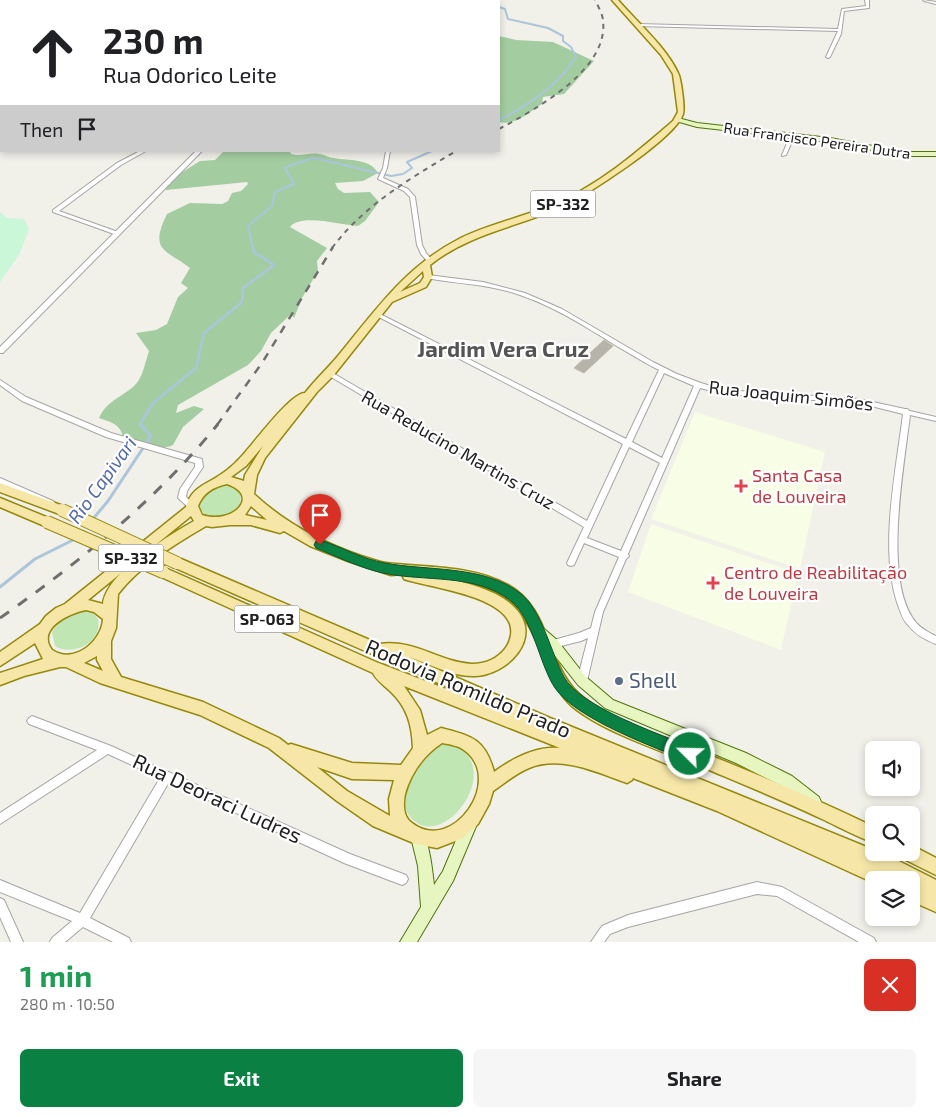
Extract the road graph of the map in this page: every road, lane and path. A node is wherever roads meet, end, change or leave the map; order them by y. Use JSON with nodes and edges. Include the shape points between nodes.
{"nodes":[{"id":1,"x":615,"y":0,"type":"edge"},
{"id":2,"x":867,"y":0,"type":"edge"},
{"id":3,"x":924,"y":0,"type":"edge"},
{"id":4,"x":936,"y":3,"type":"edge"},
{"id":5,"x":637,"y":25,"type":"junction"},
{"id":6,"x":840,"y":30,"type":"junction"},
{"id":7,"x":828,"y":57,"type":"dead end"},
{"id":8,"x":675,"y":124,"type":"junction"},
{"id":9,"x":793,"y":135,"type":"junction"},
{"id":10,"x":142,"y":152,"type":"edge"},
{"id":11,"x":198,"y":152,"type":"edge"},
{"id":12,"x":388,"y":152,"type":"edge"},
{"id":13,"x":936,"y":154,"type":"edge"},
{"id":14,"x":784,"y":155,"type":"dead end"},
{"id":15,"x":116,"y":233,"type":"junction"},
{"id":16,"x":428,"y":263,"type":"junction"},
{"id":17,"x":412,"y":275,"type":"junction"},
{"id":18,"x":428,"y":277,"type":"junction"},
{"id":19,"x":400,"y":286,"type":"junction"},
{"id":20,"x":410,"y":291,"type":"junction"},
{"id":21,"x":388,"y":301,"type":"junction"},
{"id":22,"x":378,"y":315,"type":"junction"},
{"id":23,"x":0,"y":351,"type":"edge"},
{"id":24,"x":662,"y":370,"type":"junction"},
{"id":25,"x":329,"y":374,"type":"junction"},
{"id":26,"x":0,"y":382,"type":"edge"},
{"id":27,"x":698,"y":385,"type":"junction"},
{"id":28,"x":313,"y":390,"type":"junction"},
{"id":29,"x":907,"y":411,"type":"junction"},
{"id":30,"x":936,"y":419,"type":"edge"},
{"id":31,"x":627,"y":444,"type":"junction"},
{"id":32,"x":664,"y":462,"type":"junction"},
{"id":33,"x":0,"y":481,"type":"edge"},
{"id":34,"x":217,"y":482,"type":"junction"},
{"id":35,"x":0,"y":487,"type":"edge"},
{"id":36,"x":249,"y":494,"type":"junction"},
{"id":37,"x":0,"y":502,"type":"edge"},
{"id":38,"x":192,"y":507,"type":"junction"},
{"id":39,"x":60,"y":509,"type":"junction"},
{"id":40,"x":230,"y":520,"type":"junction"},
{"id":41,"x":204,"y":522,"type":"junction"},
{"id":42,"x":588,"y":526,"type":"junction"},
{"id":43,"x":294,"y":532,"type":"junction"},
{"id":44,"x":582,"y":539,"type":"junction"},
{"id":45,"x":625,"y":556,"type":"junction"},
{"id":46,"x":571,"y":563,"type":"dead end"},
{"id":47,"x":385,"y":568,"type":"junction"},
{"id":48,"x":69,"y":607,"type":"junction"},
{"id":49,"x":108,"y":614,"type":"junction"},
{"id":50,"x":45,"y":628,"type":"junction"},
{"id":51,"x":536,"y":629,"type":"junction"},
{"id":52,"x":595,"y":630,"type":"junction"},
{"id":53,"x":936,"y":640,"type":"edge"},
{"id":54,"x":104,"y":641,"type":"junction"},
{"id":55,"x":553,"y":644,"type":"junction"},
{"id":56,"x":378,"y":650,"type":"junction"},
{"id":57,"x":0,"y":660,"type":"edge"},
{"id":58,"x":64,"y":661,"type":"junction"},
{"id":59,"x":371,"y":666,"type":"junction"},
{"id":60,"x":0,"y":679,"type":"edge"},
{"id":61,"x":582,"y":681,"type":"junction"},
{"id":62,"x":116,"y":682,"type":"junction"},
{"id":63,"x":32,"y":721,"type":"dead end"},
{"id":64,"x":107,"y":749,"type":"junction"},
{"id":65,"x":284,"y":749,"type":"junction"},
{"id":66,"x":421,"y":750,"type":"junction"},
{"id":67,"x":403,"y":773,"type":"junction"},
{"id":68,"x":167,"y":776,"type":"junction"},
{"id":69,"x":488,"y":785,"type":"junction"},
{"id":70,"x":721,"y":805,"type":"junction"},
{"id":71,"x":824,"y":811,"type":"junction"},
{"id":72,"x":0,"y":819,"type":"edge"},
{"id":73,"x":470,"y":823,"type":"junction"},
{"id":74,"x":865,"y":832,"type":"edge"},
{"id":75,"x":412,"y":834,"type":"junction"},
{"id":76,"x":920,"y":858,"type":"edge"},
{"id":77,"x":936,"y":867,"type":"edge"},
{"id":78,"x":866,"y":871,"type":"edge"},
{"id":79,"x":402,"y":879,"type":"dead end"},
{"id":80,"x":0,"y":886,"type":"edge"},
{"id":81,"x":936,"y":889,"type":"edge"},
{"id":82,"x":920,"y":896,"type":"edge"},
{"id":83,"x":0,"y":904,"type":"edge"},
{"id":84,"x":936,"y":904,"type":"edge"},
{"id":85,"x":428,"y":906,"type":"junction"},
{"id":86,"x":82,"y":920,"type":"junction"},
{"id":87,"x":16,"y":942,"type":"edge"},
{"id":88,"x":56,"y":942,"type":"edge"},
{"id":89,"x":125,"y":942,"type":"edge"},
{"id":90,"x":408,"y":942,"type":"edge"},
{"id":91,"x":597,"y":942,"type":"edge"},
{"id":92,"x":870,"y":942,"type":"edge"}],
"edges":[{"from":1,"to":5,"type":"main road"},
{"from":2,"to":6,"type":"street","via":[[868,7],[843,10]]},
{"from":3,"to":4,"type":"street"},
{"from":5,"to":6,"type":"street"},
{"from":5,"to":8,"type":"main road","via":[[676,74],[681,108]]},
{"from":6,"to":7,"type":"street"},
{"from":8,"to":9,"type":"main road","name":"Rua Francisco Pereira Dutra"},
{"from":8,"to":16,"type":"main road","number":"SP-332","via":[[628,163],[578,196],[463,240]]},
{"from":9,"to":13,"type":"main road","name":"Rua Francisco Pereira Dutra","via":[[905,154]]},
{"from":9,"to":14,"type":"street"},
{"from":10,"to":15,"type":"street","via":[[112,169],[56,211]]},
{"from":11,"to":15,"type":"street"},
{"from":12,"to":16,"type":"street","via":[[382,180],[400,186],[414,199],[420,247]]},
{"from":15,"to":23,"type":"street"},
{"from":16,"to":17,"type":"main road","number":"SP-332"},
{"from":16,"to":18,"type":"main road"},
{"from":17,"to":18,"type":"main road"},
{"from":17,"to":19,"type":"main road","number":"SP-332"},
{"from":18,"to":20,"type":"main road"},
{"from":18,"to":24,"type":"street","name":"Rua Joaquim Simões","via":[[508,289],[538,299]]},
{"from":19,"to":20,"type":"main road"},
{"from":19,"to":21,"type":"main road","number":"SP-332"},
{"from":20,"to":21,"type":"main road"},
{"from":21,"to":22,"type":"main road","number":"SP-332"},
{"from":22,"to":25,"type":"main road","number":"SP-332"},
{"from":22,"to":31,"type":"street"},
{"from":24,"to":27,"type":"street","name":"Rua Joaquim Simões"},
{"from":24,"to":31,"type":"street"},
{"from":25,"to":28,"type":"main road","number":"SP-332"},
{"from":25,"to":42,"type":"street","name":"Rua Reducino Martins Cruz"},
{"from":26,"to":38,"type":"street","via":[[24,398],[136,444],[195,459],[200,463],[182,498]]},
{"from":27,"to":29,"type":"street","name":"Rua Joaquim Simões","via":[[724,392],[859,401]]},
{"from":27,"to":32,"type":"street"},
{"from":28,"to":34,"type":"main road","number":"SP-332","via":[[291,405],[242,463]]},
{"from":28,"to":36,"type":"main road","number":"SP-332","via":[[261,456],[252,475]]},
{"from":29,"to":30,"type":"street","name":"Rua Joaquim Simões"},
{"from":29,"to":53,"type":"street","via":[[895,527],[894,570],[907,617],[918,630]]},
{"from":31,"to":32,"type":"street"},
{"from":31,"to":42,"type":"street"},
{"from":32,"to":45,"type":"street"},
{"from":33,"to":39,"type":"street"},
{"from":34,"to":36,"type":"main road","via":[[236,482]]},
{"from":34,"to":38,"type":"main road","number":"SP-332","via":[[200,491]]},
{"from":35,"to":39,"type":"main road","name":"Rodovia Romildo Prado","number":"SP-063"},
{"from":36,"to":40,"type":"main road","number":"SP-332","via":[[245,510]]},
{"from":36,"to":43,"type":"main road","via":[[272,519]]},
{"from":37,"to":59,"type":"main road","name":"Rodovia Romildo Prado","number":"SP-063","bridge":true},
{"from":38,"to":41,"type":"main road"},
{"from":38,"to":48,"type":"main road","number":"SP-332"},
{"from":39,"to":56,"type":"main road","name":"Rodovia Romildo Prado","number":"SP-063","bridge":true},
{"from":40,"to":41,"type":"main road","number":"SP-332"},
{"from":40,"to":43,"type":"main road","via":[[251,520]]},
{"from":41,"to":49,"type":"main road","number":"SP-332","via":[[164,547],[117,586],[109,602]]},
{"from":42,"to":44,"type":"street"},
{"from":43,"to":47,"type":"main road","via":[[357,560]]},
{"from":44,"to":45,"type":"street"},
{"from":44,"to":46,"type":"street"},
{"from":45,"to":52,"type":"street","via":[[599,612]]},
{"from":47,"to":51,"type":"main road","via":[[427,571],[504,589],[528,611]]},
{"from":47,"to":56,"type":"main road","via":[[467,589],[496,600],[508,608],[520,632],[515,646],[507,655],[499,663],[484,669],[453,667],[398,648]]},
{"from":48,"to":49,"type":"main road","via":[[93,604]]},
{"from":48,"to":50,"type":"main road","number":"SP-332"},
{"from":49,"to":54,"type":"main road","number":"SP-332","via":[[110,627]]},
{"from":50,"to":57,"type":"main road","number":"SP-332"},
{"from":50,"to":58,"type":"main road","via":[[43,649],[50,657]]},
{"from":51,"to":55,"type":"main road"},
{"from":51,"to":71,"type":"main road","via":[[559,682],[586,708]]},
{"from":52,"to":55,"type":"street"},
{"from":52,"to":61,"type":"street"},
{"from":54,"to":58,"type":"main road","via":[[87,655]]},
{"from":54,"to":62,"type":"main road","via":[[104,660]]},
{"from":55,"to":61,"type":"main road"},
{"from":56,"to":81,"type":"main road","name":"Rodovia Romildo Prado","number":"SP-063","via":[[545,723],[878,860]]},
{"from":58,"to":60,"type":"main road"},
{"from":58,"to":62,"type":"main road"},
{"from":59,"to":66,"type":"main road","via":[[409,702],[419,720]]},
{"from":59,"to":70,"type":"main road","name":"Rodovia Romildo Prado","number":"SP-063"},
{"from":61,"to":71,"type":"main road","via":[[608,704],[741,758],[787,781]]},
{"from":62,"to":65,"type":"main road","via":[[204,709]]},
{"from":63,"to":64,"type":"street","name":"Rua Deoraci Ludres"},
{"from":64,"to":68,"type":"street","name":"Rua Deoraci Ludres"},
{"from":64,"to":72,"type":"street"},
{"from":65,"to":67,"type":"main road","via":[[352,771]]},
{"from":65,"to":75,"type":"main road","via":[[379,820]]},
{"from":66,"to":67,"type":"main road"},
{"from":66,"to":69,"type":"main road","via":[[441,735],[466,740],[483,759],[488,771]]},
{"from":67,"to":75,"type":"main road","via":[[397,808],[400,821]]},
{"from":68,"to":79,"type":"street","name":"Rua Deoraci Ludres","via":[[348,859]]},
{"from":68,"to":86,"type":"street"},
{"from":69,"to":70,"type":"main road","via":[[523,760],[560,755]]},
{"from":69,"to":73,"type":"main road"},
{"from":70,"to":78,"type":"main road","name":"Rodovia Romildo Prado","number":"SP-063"},
{"from":71,"to":74,"type":"main road"},
{"from":73,"to":75,"type":"main road","via":[[447,838]]},
{"from":73,"to":85,"type":"main road","via":[[448,876]]},
{"from":75,"to":85,"type":"main road","via":[[423,850]]},
{"from":76,"to":77,"type":"main road"},
{"from":80,"to":86,"type":"street"},
{"from":82,"to":84,"type":"main road"},
{"from":83,"to":87,"type":"street"},
{"from":85,"to":90,"type":"main road"},
{"from":86,"to":88,"type":"street"},
{"from":86,"to":89,"type":"street"},
{"from":91,"to":92,"type":"street","via":[[606,930],[628,921],[757,888],[778,891]]}]}
